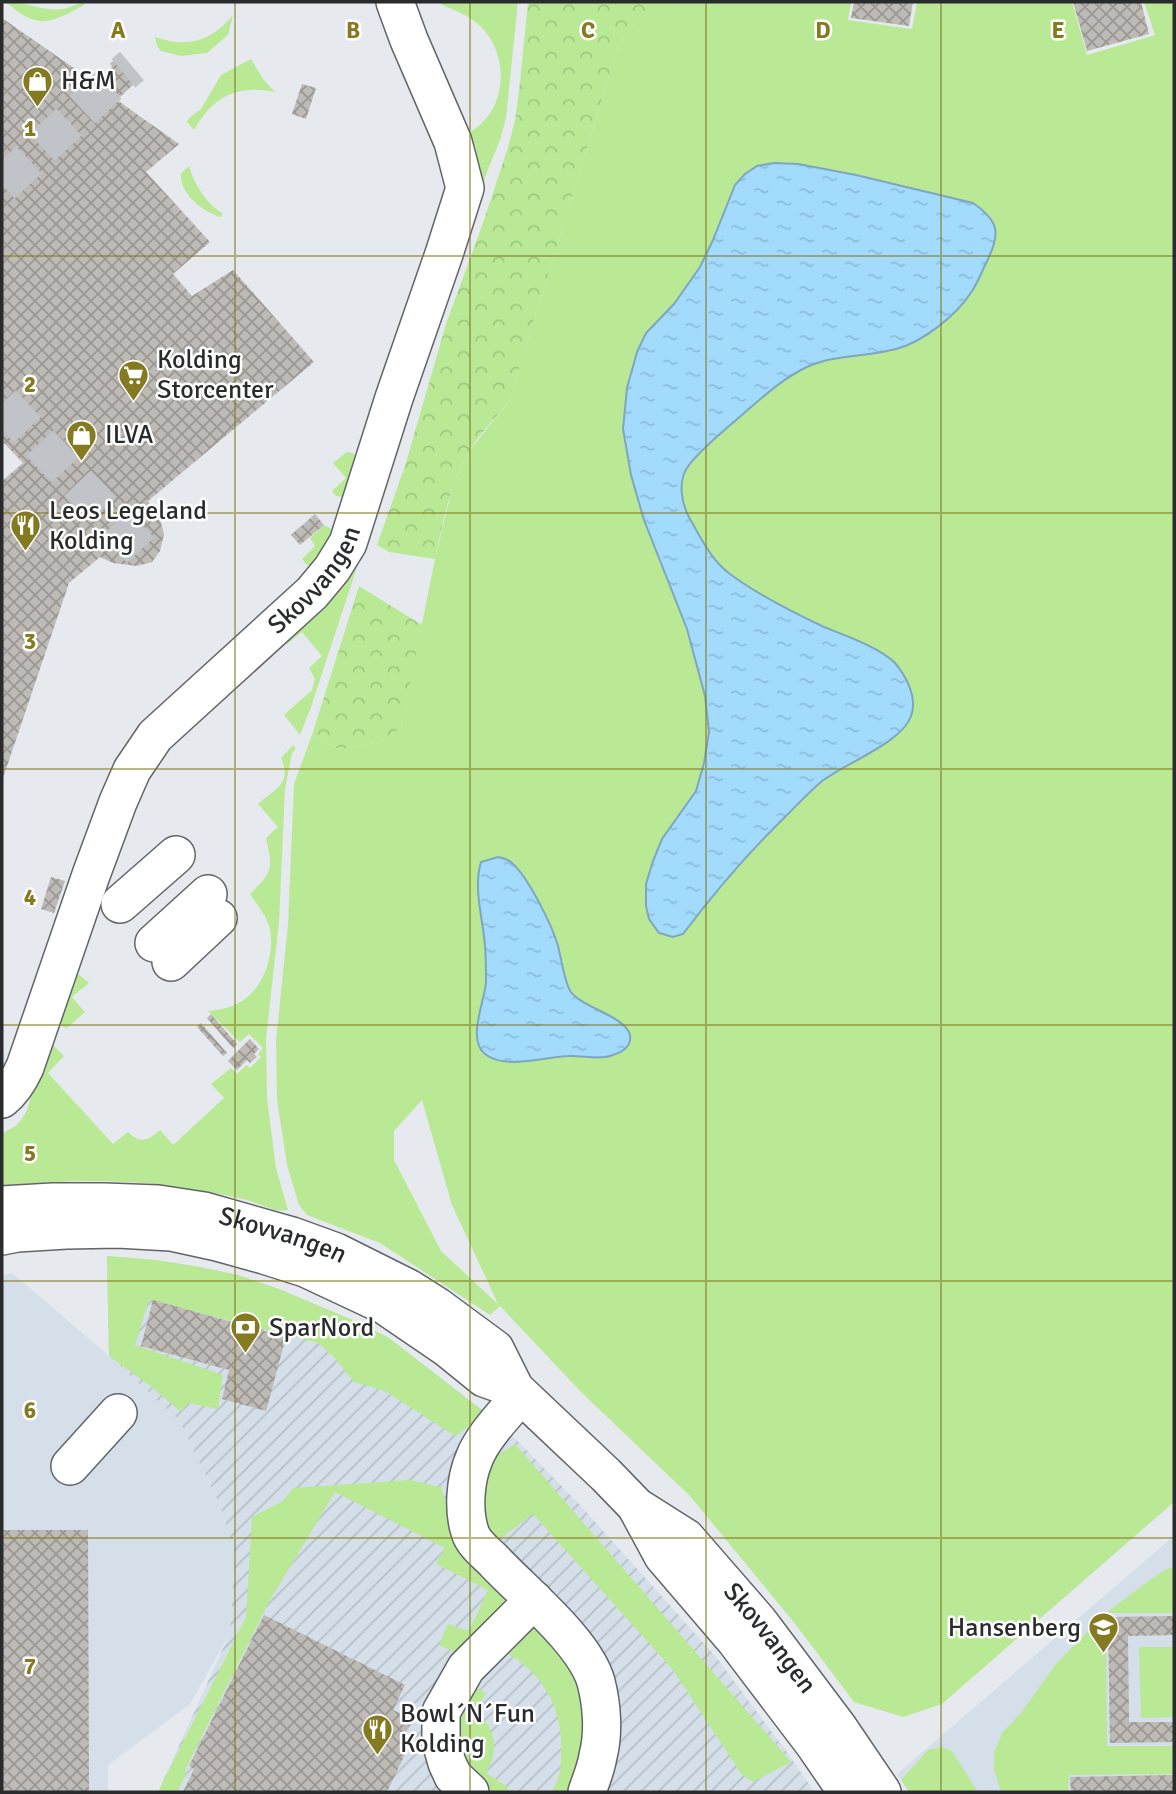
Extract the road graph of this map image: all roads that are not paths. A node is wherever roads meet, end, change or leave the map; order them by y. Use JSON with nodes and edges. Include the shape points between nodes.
{"nodes":[{"id":1,"x":396,"y":2,"type":"edge"},
{"id":2,"x":196,"y":880,"type":"junction"},
{"id":3,"x":142,"y":928,"type":"junction"},
{"id":4,"x":2,"y":1100,"type":"edge"},
{"id":5,"x":2,"y":1205,"type":"edge"},
{"id":6,"x":2,"y":1236,"type":"edge"},
{"id":7,"x":518,"y":1392,"type":"junction"},
{"id":8,"x":118,"y":1413,"type":"dead end"},
{"id":9,"x":70,"y":1466,"type":"dead end"},
{"id":10,"x":637,"y":1507,"type":"junction"},
{"id":11,"x":534,"y":1600,"type":"junction"},
{"id":12,"x":470,"y":1792,"type":"edge"},
{"id":13,"x":587,"y":1792,"type":"edge"},
{"id":14,"x":847,"y":1792,"type":"edge"},
{"id":15,"x":882,"y":1792,"type":"edge"}],
"edges":[{"from":1,"to":4,"type":"street","name":"Skovvangen","via":[[453,142],[464,188],[348,543],[312,593],[155,736],[132,770],[90,876],[25,1067]]},
{"from":2,"to":3,"type":"street"},
{"from":2,"to":3,"type":"street"},
{"from":2,"to":3,"type":"street"},
{"from":5,"to":7,"type":"street","name":"Skovvangen","via":[[158,1204],[204,1211],[292,1236],[375,1270],[438,1307],[495,1349]]},
{"from":6,"to":7,"type":"street","name":"Skovvangen","via":[[66,1230],[171,1232],[264,1255],[305,1268],[384,1305],[484,1378]]},
{"from":7,"to":10,"type":"street","name":"Skovvangen"},
{"from":7,"to":11,"type":"street","via":[[474,1457],[467,1513],[470,1535]]},
{"from":8,"to":9,"type":"street"},
{"from":10,"to":14,"type":"street","name":"Skovvangen","via":[[663,1556],[735,1640]]},
{"from":10,"to":15,"type":"street","name":"Skovvangen","via":[[686,1538],[723,1580],[838,1727]]},
{"from":11,"to":12,"type":"street","via":[[467,1668],[441,1712],[441,1742],[447,1763]]},
{"from":11,"to":13,"type":"street","via":[[585,1657],[595,1680],[601,1713],[599,1755]]}]}
